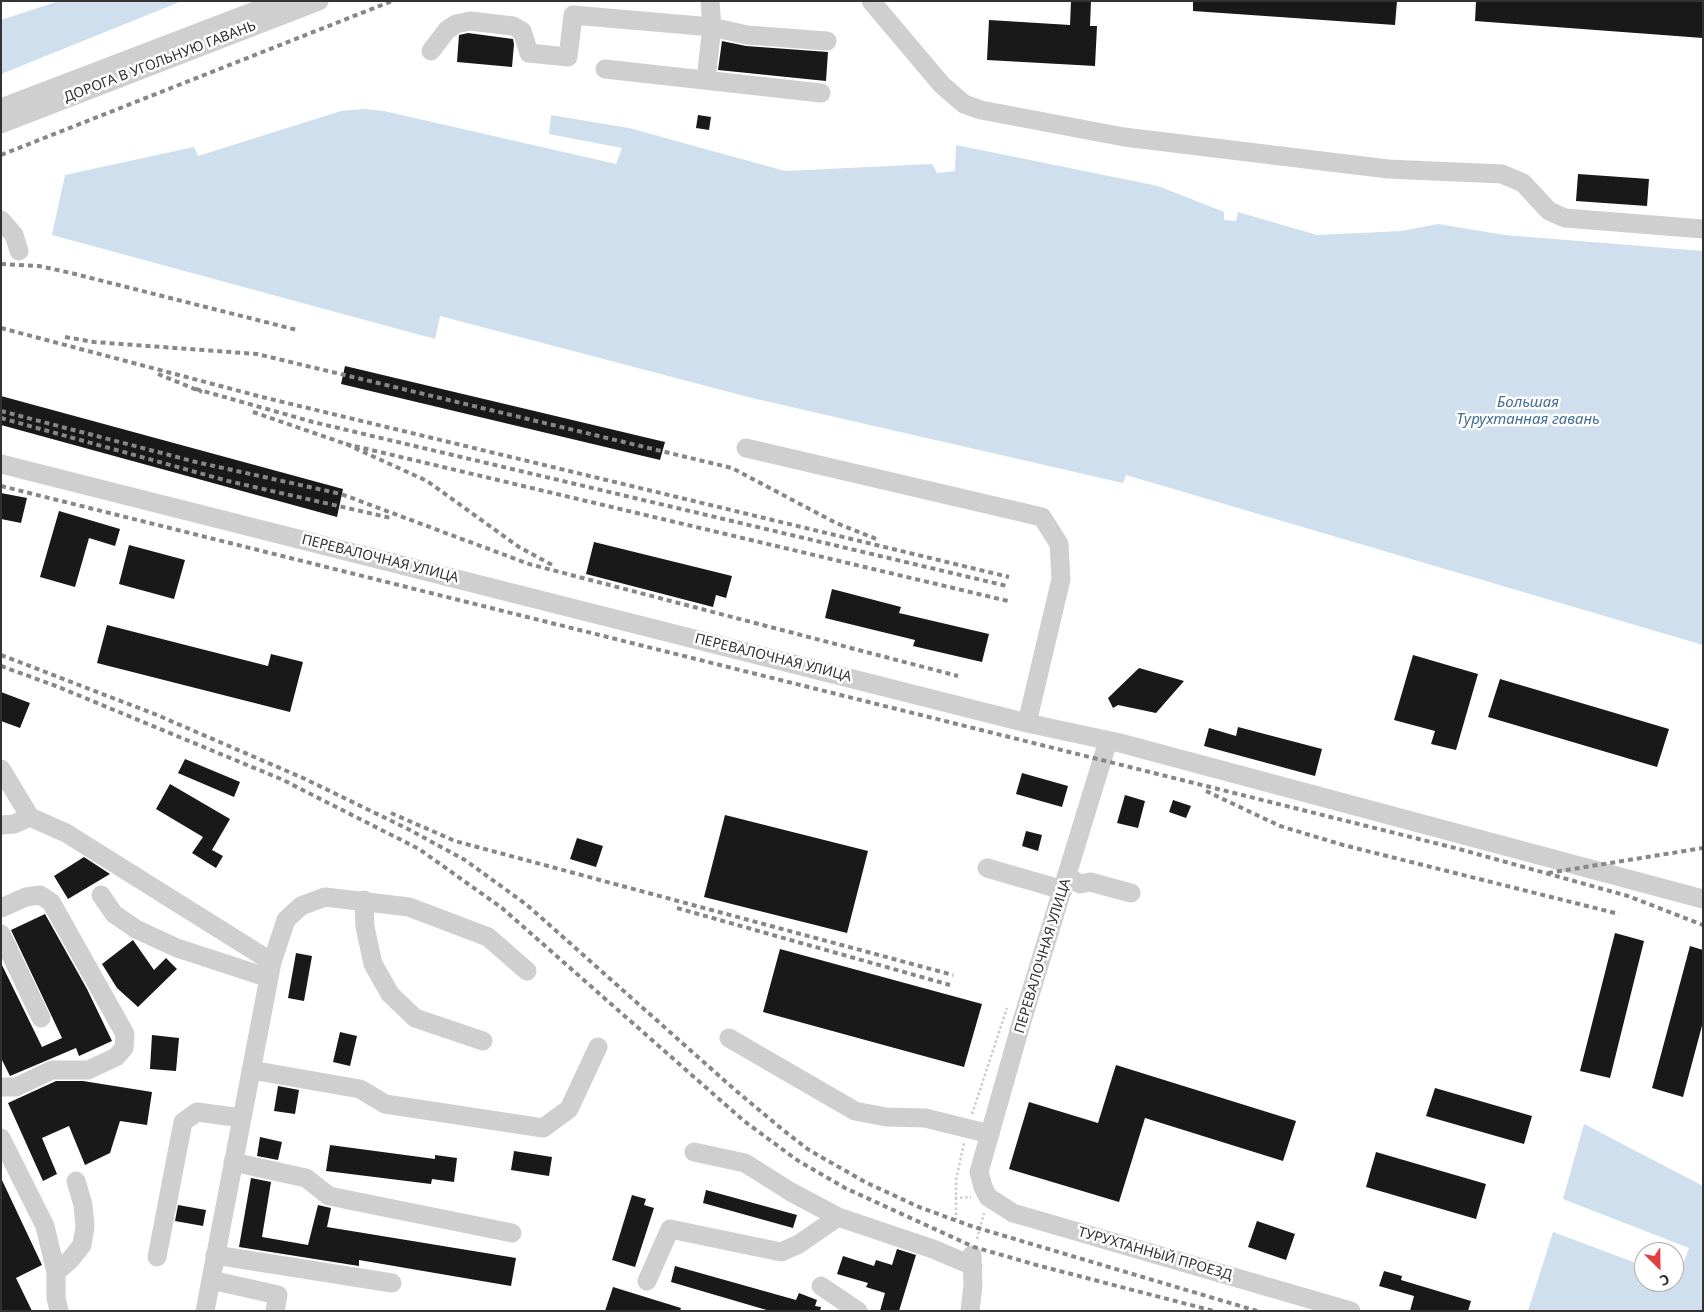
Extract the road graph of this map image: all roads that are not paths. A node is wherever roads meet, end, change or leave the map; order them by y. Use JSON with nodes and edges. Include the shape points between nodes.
{"nodes":[{"id":1,"x":281,"y":1,"type":"edge"},
{"id":2,"x":319,"y":1,"type":"edge"},
{"id":3,"x":710,"y":1,"type":"edge"},
{"id":4,"x":871,"y":1,"type":"edge"},
{"id":5,"x":712,"y":27,"type":"junction"},
{"id":6,"x":827,"y":41,"type":"dead end"},
{"id":7,"x":431,"y":52,"type":"dead end"},
{"id":8,"x":605,"y":69,"type":"dead end"},
{"id":9,"x":706,"y":79,"type":"junction"},
{"id":10,"x":821,"y":93,"type":"dead end"},
{"id":11,"x":1,"y":108,"type":"edge"},
{"id":12,"x":1,"y":124,"type":"edge"},
{"id":13,"x":1,"y":220,"type":"edge"},
{"id":14,"x":1703,"y":230,"type":"edge"},
{"id":15,"x":19,"y":251,"type":"dead end"},
{"id":16,"x":746,"y":448,"type":"dead end"},
{"id":17,"x":1,"y":464,"type":"edge"},
{"id":18,"x":1027,"y":723,"type":"junction"},
{"id":19,"x":1108,"y":741,"type":"junction"},
{"id":20,"x":1,"y":769,"type":"edge"},
{"id":21,"x":30,"y":817,"type":"junction"},
{"id":22,"x":1,"y":825,"type":"edge"},
{"id":23,"x":987,"y":868,"type":"dead end"},
{"id":24,"x":1065,"y":883,"type":"junction"},
{"id":25,"x":1131,"y":893,"type":"dead end"},
{"id":26,"x":101,"y":895,"type":"dead end"},
{"id":27,"x":1703,"y":899,"type":"edge"},
{"id":28,"x":364,"y":900,"type":"junction"},
{"id":29,"x":1,"y":908,"type":"edge"},
{"id":30,"x":1,"y":934,"type":"edge"},
{"id":31,"x":271,"y":970,"type":"junction"},
{"id":32,"x":527,"y":971,"type":"dead end"},
{"id":33,"x":41,"y":1018,"type":"dead end"},
{"id":34,"x":728,"y":1038,"type":"dead end"},
{"id":35,"x":483,"y":1041,"type":"dead end"},
{"id":36,"x":598,"y":1047,"type":"dead end"},
{"id":37,"x":251,"y":1070,"type":"junction"},
{"id":38,"x":1,"y":1087,"type":"edge"},
{"id":39,"x":242,"y":1118,"type":"junction"},
{"id":40,"x":990,"y":1134,"type":"junction"},
{"id":41,"x":1,"y":1138,"type":"edge"},
{"id":42,"x":694,"y":1152,"type":"dead end"},
{"id":43,"x":233,"y":1162,"type":"junction"},
{"id":44,"x":76,"y":1181,"type":"dead end"},
{"id":45,"x":988,"y":1197,"type":"joint"},
{"id":46,"x":838,"y":1217,"type":"junction"},
{"id":47,"x":512,"y":1233,"type":"dead end"},
{"id":48,"x":215,"y":1255,"type":"junction"},
{"id":49,"x":157,"y":1257,"type":"dead end"},
{"id":50,"x":56,"y":1272,"type":"junction"},
{"id":51,"x":211,"y":1280,"type":"junction"},
{"id":52,"x":647,"y":1281,"type":"dead end"},
{"id":53,"x":392,"y":1283,"type":"dead end"},
{"id":54,"x":821,"y":1286,"type":"dead end"},
{"id":55,"x":1354,"y":1306,"type":"edge"},
{"id":56,"x":59,"y":1311,"type":"edge"},
{"id":57,"x":205,"y":1311,"type":"edge"},
{"id":58,"x":275,"y":1311,"type":"edge"},
{"id":59,"x":858,"y":1311,"type":"edge"},
{"id":60,"x":970,"y":1311,"type":"edge"}],
"edges":[{"from":1,"to":11,"type":"street","name":"ДОРОГА В УГОЛЬНУЮ ГАВАНЬ"},
{"from":2,"to":12,"type":"street","name":"ДОРОГА В УГОЛЬНУЮ ГАВАНЬ"},
{"from":3,"to":5,"type":"street"},
{"from":4,"to":14,"type":"street","via":[[942,86],[964,104],[981,110],[1124,137],[1388,169],[1502,174],[1523,183],[1549,211],[1565,218]]},
{"from":5,"to":6,"type":"street","via":[[747,34]]},
{"from":5,"to":7,"type":"street","via":[[573,15],[568,57],[529,53],[522,31],[514,26],[470,21],[447,30]]},
{"from":5,"to":9,"type":"street"},
{"from":8,"to":9,"type":"street"},
{"from":9,"to":10,"type":"street"},
{"from":13,"to":15,"type":"street","via":[[14,235]]},
{"from":16,"to":18,"type":"street","via":[[1042,517],[1059,544],[1061,579]]},
{"from":17,"to":18,"type":"street","name":"ПЕРЕВАЛОЧНАЯ УЛИЦА"},
{"from":18,"to":19,"type":"street","name":"ПЕРЕВАЛОЧНАЯ УЛИЦА"},
{"from":19,"to":24,"type":"street","name":"ПЕРЕВАЛОЧНАЯ УЛИЦА"},
{"from":19,"to":27,"type":"street"},
{"from":20,"to":21,"type":"street"},
{"from":21,"to":22,"type":"street"},
{"from":21,"to":31,"type":"street","via":[[66,833]]},
{"from":23,"to":24,"type":"street"},
{"from":24,"to":25,"type":"street","via":[[1090,882]]},
{"from":24,"to":40,"type":"street","name":"ПЕРЕВАЛОЧНАЯ УЛИЦА"},
{"from":26,"to":31,"type":"street","via":[[114,914],[136,929],[177,948]]},
{"from":28,"to":31,"type":"street","via":[[325,897],[301,906],[286,920]]},
{"from":28,"to":32,"type":"street","via":[[409,906],[488,937]]},
{"from":28,"to":35,"type":"street","via":[[365,927],[373,964],[390,994],[415,1018]]},
{"from":29,"to":38,"type":"street","via":[[26,897],[40,895],[51,902],[125,1034],[124,1048],[116,1057],[88,1070],[52,1070],[16,1087]]},
{"from":30,"to":33,"type":"street"},
{"from":31,"to":37,"type":"street"},
{"from":34,"to":40,"type":"street","via":[[855,1111],[886,1117],[925,1118]]},
{"from":36,"to":37,"type":"street","via":[[569,1109],[543,1128],[385,1104],[360,1089]]},
{"from":37,"to":39,"type":"street"},
{"from":39,"to":43,"type":"street"},
{"from":39,"to":49,"type":"street","via":[[197,1112],[184,1122]]},
{"from":40,"to":45,"type":"street","name":"ПЕРЕВАЛОЧНАЯ УЛИЦА","via":[[979,1172]]},
{"from":41,"to":50,"type":"street","via":[[45,1226]]},
{"from":42,"to":46,"type":"street","via":[[746,1163]]},
{"from":43,"to":47,"type":"street","via":[[306,1178],[329,1196]]},
{"from":43,"to":48,"type":"street"},
{"from":44,"to":50,"type":"street","via":[[83,1205],[85,1227],[82,1245]]},
{"from":45,"to":55,"type":"street","name":"ТУРУХТАННЫЙ ПРОЕЗД","via":[[1013,1212]]},
{"from":46,"to":52,"type":"street","via":[[799,1244],[780,1252],[670,1229]]},
{"from":46,"to":60,"type":"street","via":[[973,1260]]},
{"from":48,"to":51,"type":"street"},
{"from":48,"to":53,"type":"street"},
{"from":50,"to":56,"type":"street"},
{"from":51,"to":57,"type":"street"},
{"from":51,"to":58,"type":"street","via":[[278,1295]]},
{"from":54,"to":59,"type":"street"}]}
